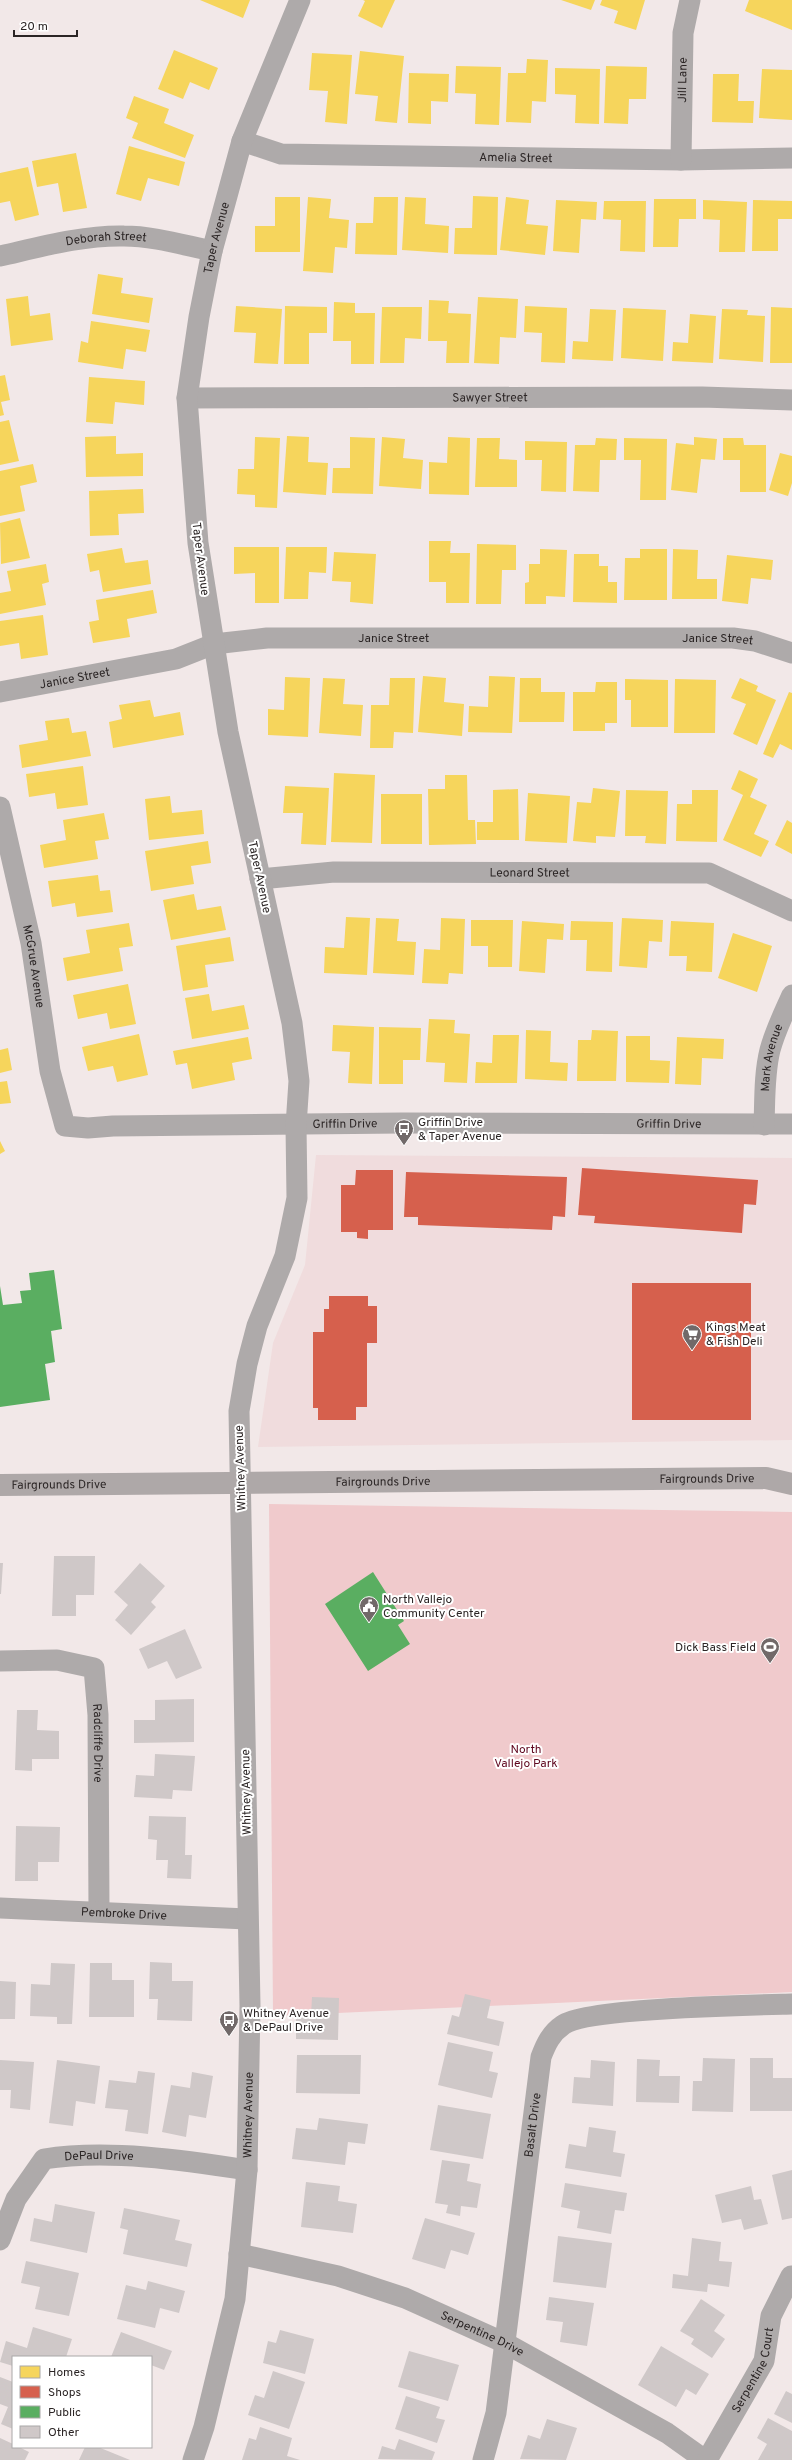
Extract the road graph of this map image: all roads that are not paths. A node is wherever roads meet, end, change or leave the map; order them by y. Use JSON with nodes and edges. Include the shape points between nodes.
{"nodes":[{"id":1,"x":300,"y":0,"type":"edge"},
{"id":2,"x":690,"y":0,"type":"edge"},
{"id":3,"x":242,"y":140,"type":"junction"},
{"id":4,"x":792,"y":158,"type":"edge"},
{"id":5,"x":681,"y":160,"type":"junction"},
{"id":6,"x":212,"y":250,"type":"junction"},
{"id":7,"x":0,"y":256,"type":"edge"},
{"id":8,"x":187,"y":398,"type":"junction"},
{"id":9,"x":792,"y":400,"type":"edge"},
{"id":10,"x":214,"y":644,"type":"junction"},
{"id":11,"x":792,"y":653,"type":"edge"},
{"id":12,"x":0,"y":692,"type":"edge"},
{"id":13,"x":0,"y":807,"type":"edge"},
{"id":14,"x":260,"y":879,"type":"junction"},
{"id":15,"x":792,"y":911,"type":"edge"},
{"id":16,"x":792,"y":995,"type":"edge"},
{"id":17,"x":792,"y":1124,"type":"edge"},
{"id":18,"x":764,"y":1125,"type":"junction"},
{"id":19,"x":65,"y":1126,"type":"joint"},
{"id":20,"x":296,"y":1126,"type":"junction"},
{"id":21,"x":792,"y":1470,"type":"edge"},
{"id":22,"x":766,"y":1478,"type":"junction"},
{"id":23,"x":241,"y":1482,"type":"junction"},
{"id":24,"x":792,"y":1484,"type":"edge"},
{"id":25,"x":0,"y":1485,"type":"edge"},
{"id":26,"x":0,"y":1661,"type":"edge"},
{"id":27,"x":0,"y":1908,"type":"edge"},
{"id":28,"x":98,"y":1911,"type":"junction"},
{"id":29,"x":247,"y":1919,"type":"junction"},
{"id":30,"x":792,"y":2004,"type":"edge"},
{"id":31,"x":247,"y":2170,"type":"junction"},
{"id":32,"x":0,"y":2240,"type":"edge"},
{"id":33,"x":239,"y":2254,"type":"junction"},
{"id":34,"x":791,"y":2276,"type":"edge"},
{"id":35,"x":505,"y":2343,"type":"junction"},
{"id":36,"x":193,"y":2460,"type":"edge"},
{"id":37,"x":483,"y":2460,"type":"edge"},
{"id":38,"x":706,"y":2460,"type":"edge"}],
"edges":[{"from":1,"to":3,"type":"street","name":"Taper Avenue"},
{"from":2,"to":5,"type":"street","name":"Jill Lane","via":[[683,33]]},
{"from":3,"to":5,"type":"street","name":"Amelia Street","via":[[281,154]]},
{"from":3,"to":6,"type":"street","name":"Taper Avenue"},
{"from":4,"to":5,"type":"street","name":"Amelia Street"},
{"from":6,"to":7,"type":"street","name":"Deborah Street","via":[[124,236],[63,242]]},
{"from":6,"to":8,"type":"street","name":"Taper Avenue"},
{"from":8,"to":9,"type":"street","name":"Sawyer Street","via":[[702,397]]},
{"from":8,"to":10,"type":"street","name":"Taper Avenue","via":[[198,543]]},
{"from":10,"to":11,"type":"street","name":"Janice Street","via":[[267,638],[734,638],[755,641]]},
{"from":10,"to":12,"type":"street","name":"Janice Street","via":[[176,659]]},
{"from":10,"to":14,"type":"street","name":"Taper Avenue","via":[[228,732]]},
{"from":13,"to":19,"type":"street","name":"McGrue Avenue","via":[[30,943],[50,1071]]},
{"from":14,"to":15,"type":"street","name":"Leonard Street","via":[[334,872],[709,873]]},
{"from":14,"to":20,"type":"street","name":"Taper Avenue","via":[[292,1023],[299,1081]]},
{"from":16,"to":18,"type":"street","name":"Mark Avenue","via":[[776,1029],[770,1050]]},
{"from":17,"to":18,"type":"street","name":"Griffin Drive"},
{"from":18,"to":20,"type":"street","name":"Griffin Drive","via":[[402,1123]]},
{"from":19,"to":20,"type":"street","name":"Griffin Drive"},
{"from":20,"to":23,"type":"street","name":"Whitney Avenue","via":[[296,1198],[287,1249],[257,1326],[238,1411]]},
{"from":21,"to":22,"type":"main road","name":"Fairgrounds Drive"},
{"from":22,"to":23,"type":"main road","name":"Fairgrounds Drive"},
{"from":22,"to":24,"type":"main road","name":"Fairgrounds Drive"},
{"from":23,"to":25,"type":"main road","name":"Fairgrounds Drive"},
{"from":23,"to":29,"type":"street","name":"Whitney Avenue"},
{"from":26,"to":28,"type":"street","name":"Radcliffe Drive","via":[[57,1660],[94,1668],[98,1715]]},
{"from":27,"to":28,"type":"street","name":"Pembroke Drive"},
{"from":28,"to":29,"type":"street","name":"Pembroke Drive"},
{"from":29,"to":31,"type":"street","name":"Whitney Avenue","via":[[250,2021]]},
{"from":30,"to":35,"type":"street","name":"Basalt Drive","via":[[596,2016],[564,2024],[549,2039],[540,2057]]},
{"from":31,"to":32,"type":"street","name":"DePaul Drive","via":[[174,2159],[67,2155],[44,2159],[16,2199]]},
{"from":31,"to":33,"type":"street","name":"Whitney Avenue"},
{"from":33,"to":35,"type":"street","name":"Serpentine Drive","via":[[338,2276],[390,2293]]},
{"from":33,"to":36,"type":"street","name":"Whitney Avenue","via":[[235,2298],[204,2427]]},
{"from":34,"to":38,"type":"street","name":"Serpentine Court","via":[[771,2316],[764,2361]]},
{"from":35,"to":37,"type":"street","name":"Basalt Drive","via":[[496,2413]]},
{"from":35,"to":38,"type":"street","name":"Serpentine Drive","via":[[667,2433]]}]}
